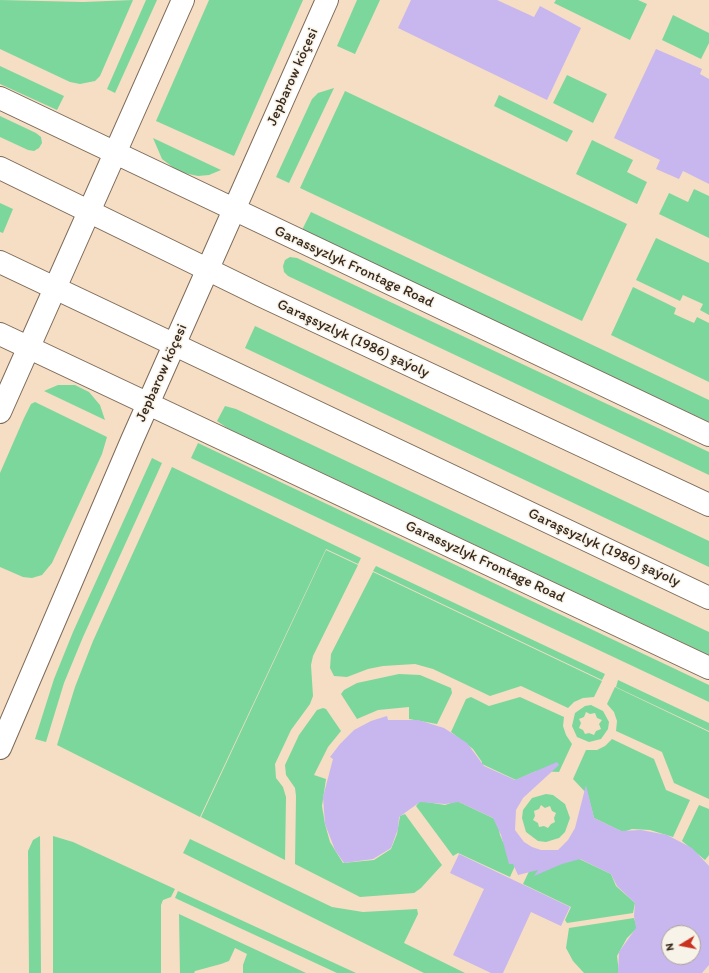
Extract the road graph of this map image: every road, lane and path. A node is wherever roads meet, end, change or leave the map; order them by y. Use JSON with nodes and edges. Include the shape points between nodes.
{"nodes":[{"id":1,"x":183,"y":0,"type":"edge"},
{"id":2,"x":328,"y":0,"type":"edge"},
{"id":3,"x":0,"y":98,"type":"edge"},
{"id":4,"x":116,"y":152,"type":"junction"},
{"id":5,"x":0,"y":168,"type":"edge"},
{"id":6,"x":234,"y":210,"type":"junction"},
{"id":7,"x":89,"y":211,"type":"junction"},
{"id":8,"x":0,"y":262,"type":"edge"},
{"id":9,"x":208,"y":269,"type":"junction"},
{"id":10,"x":54,"y":288,"type":"junction"},
{"id":11,"x":0,"y":334,"type":"edge"},
{"id":12,"x":174,"y":345,"type":"junction"},
{"id":13,"x":28,"y":348,"type":"junction"},
{"id":14,"x":149,"y":403,"type":"junction"},
{"id":15,"x":0,"y":412,"type":"edge"},
{"id":16,"x":709,"y":434,"type":"edge"},
{"id":17,"x":709,"y":505,"type":"edge"},
{"id":18,"x":709,"y":598,"type":"edge"},
{"id":19,"x":709,"y":668,"type":"edge"},
{"id":20,"x":0,"y":748,"type":"edge"}],
"edges":[{"from":1,"to":4,"type":"street"},
{"from":2,"to":6,"type":"street","name":"Jepbarow köçesi"},
{"from":3,"to":4,"type":"street","name":"Garassyzlyk Frontage Road"},
{"from":4,"to":6,"type":"street","name":"Garassyzlyk Frontage Road"},
{"from":4,"to":7,"type":"street"},
{"from":5,"to":7,"type":"street","name":"Garaşsyzlyk (1986) şaýoly"},
{"from":6,"to":9,"type":"street","name":"Jepbarow köçesi"},
{"from":6,"to":16,"type":"street","name":"Garassyzlyk Frontage Road"},
{"from":7,"to":9,"type":"street","name":"Garaşsyzlyk (1986) şaýoly"},
{"from":7,"to":10,"type":"street"},
{"from":8,"to":10,"type":"street","name":"Garaşsyzlyk (1986) şaýoly"},
{"from":9,"to":12,"type":"street","name":"Jepbarow köçesi"},
{"from":9,"to":17,"type":"street","name":"Garaşsyzlyk (1986) şaýoly"},
{"from":10,"to":12,"type":"street","name":"Garaşsyzlyk (1986) şaýoly"},
{"from":10,"to":13,"type":"street"},
{"from":11,"to":13,"type":"street","name":"Garassyzlyk Frontage Road"},
{"from":12,"to":14,"type":"street","name":"Jepbarow köçesi"},
{"from":12,"to":18,"type":"street","name":"Garaşsyzlyk (1986) şaýoly"},
{"from":13,"to":14,"type":"street","name":"Garassyzlyk Frontage Road"},
{"from":13,"to":15,"type":"street"},
{"from":14,"to":19,"type":"street","name":"Garassyzlyk Frontage Road"},
{"from":14,"to":20,"type":"street","name":"Jepbarow köçesi"}]}
